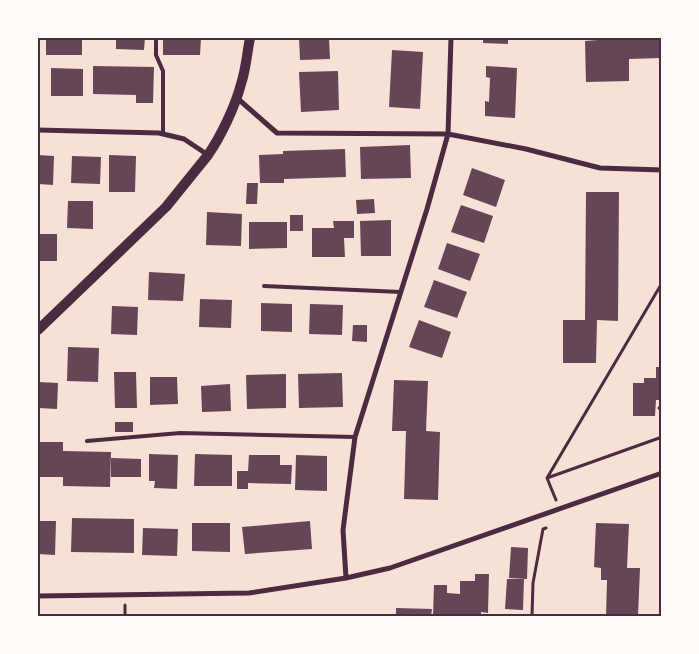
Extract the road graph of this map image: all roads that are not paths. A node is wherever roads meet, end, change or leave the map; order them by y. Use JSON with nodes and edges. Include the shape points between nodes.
{"nodes":[{"id":1,"x":156,"y":38,"type":"edge"},
{"id":2,"x":250,"y":38,"type":"edge"},
{"id":3,"x":451,"y":38,"type":"edge"},
{"id":4,"x":237,"y":98,"type":"junction"},
{"id":5,"x":38,"y":130,"type":"edge"},
{"id":6,"x":163,"y":134,"type":"junction"},
{"id":7,"x":448,"y":134,"type":"junction"},
{"id":8,"x":208,"y":155,"type":"junction"},
{"id":9,"x":662,"y":170,"type":"edge"},
{"id":10,"x":264,"y":286,"type":"dead end"},
{"id":11,"x":400,"y":292,"type":"junction"},
{"id":12,"x":38,"y":330,"type":"edge"},
{"id":13,"x":355,"y":437,"type":"junction"},
{"id":14,"x":87,"y":440,"type":"dead end"},
{"id":15,"x":662,"y":473,"type":"edge"},
{"id":16,"x":346,"y":578,"type":"junction"},
{"id":17,"x":38,"y":596,"type":"edge"}],
"edges":[{"from":1,"to":6,"type":"lane","via":[[156,55],[163,71]]},
{"from":2,"to":4,"type":"main road"},
{"from":3,"to":7,"type":"street"},
{"from":4,"to":7,"type":"street","via":[[277,133]]},
{"from":4,"to":8,"type":"main road"},
{"from":5,"to":6,"type":"street"},
{"from":6,"to":8,"type":"street","via":[[184,139]]},
{"from":7,"to":9,"type":"street","via":[[600,168]]},
{"from":7,"to":11,"type":"street"},
{"from":8,"to":12,"type":"main road","via":[[166,207]]},
{"from":10,"to":11,"type":"lane"},
{"from":11,"to":13,"type":"street"},
{"from":13,"to":14,"type":"lane","via":[[180,433]]},
{"from":13,"to":16,"type":"street","via":[[343,530]]},
{"from":15,"to":16,"type":"street","via":[[390,568]]},
{"from":16,"to":17,"type":"street","via":[[249,593]]}]}
